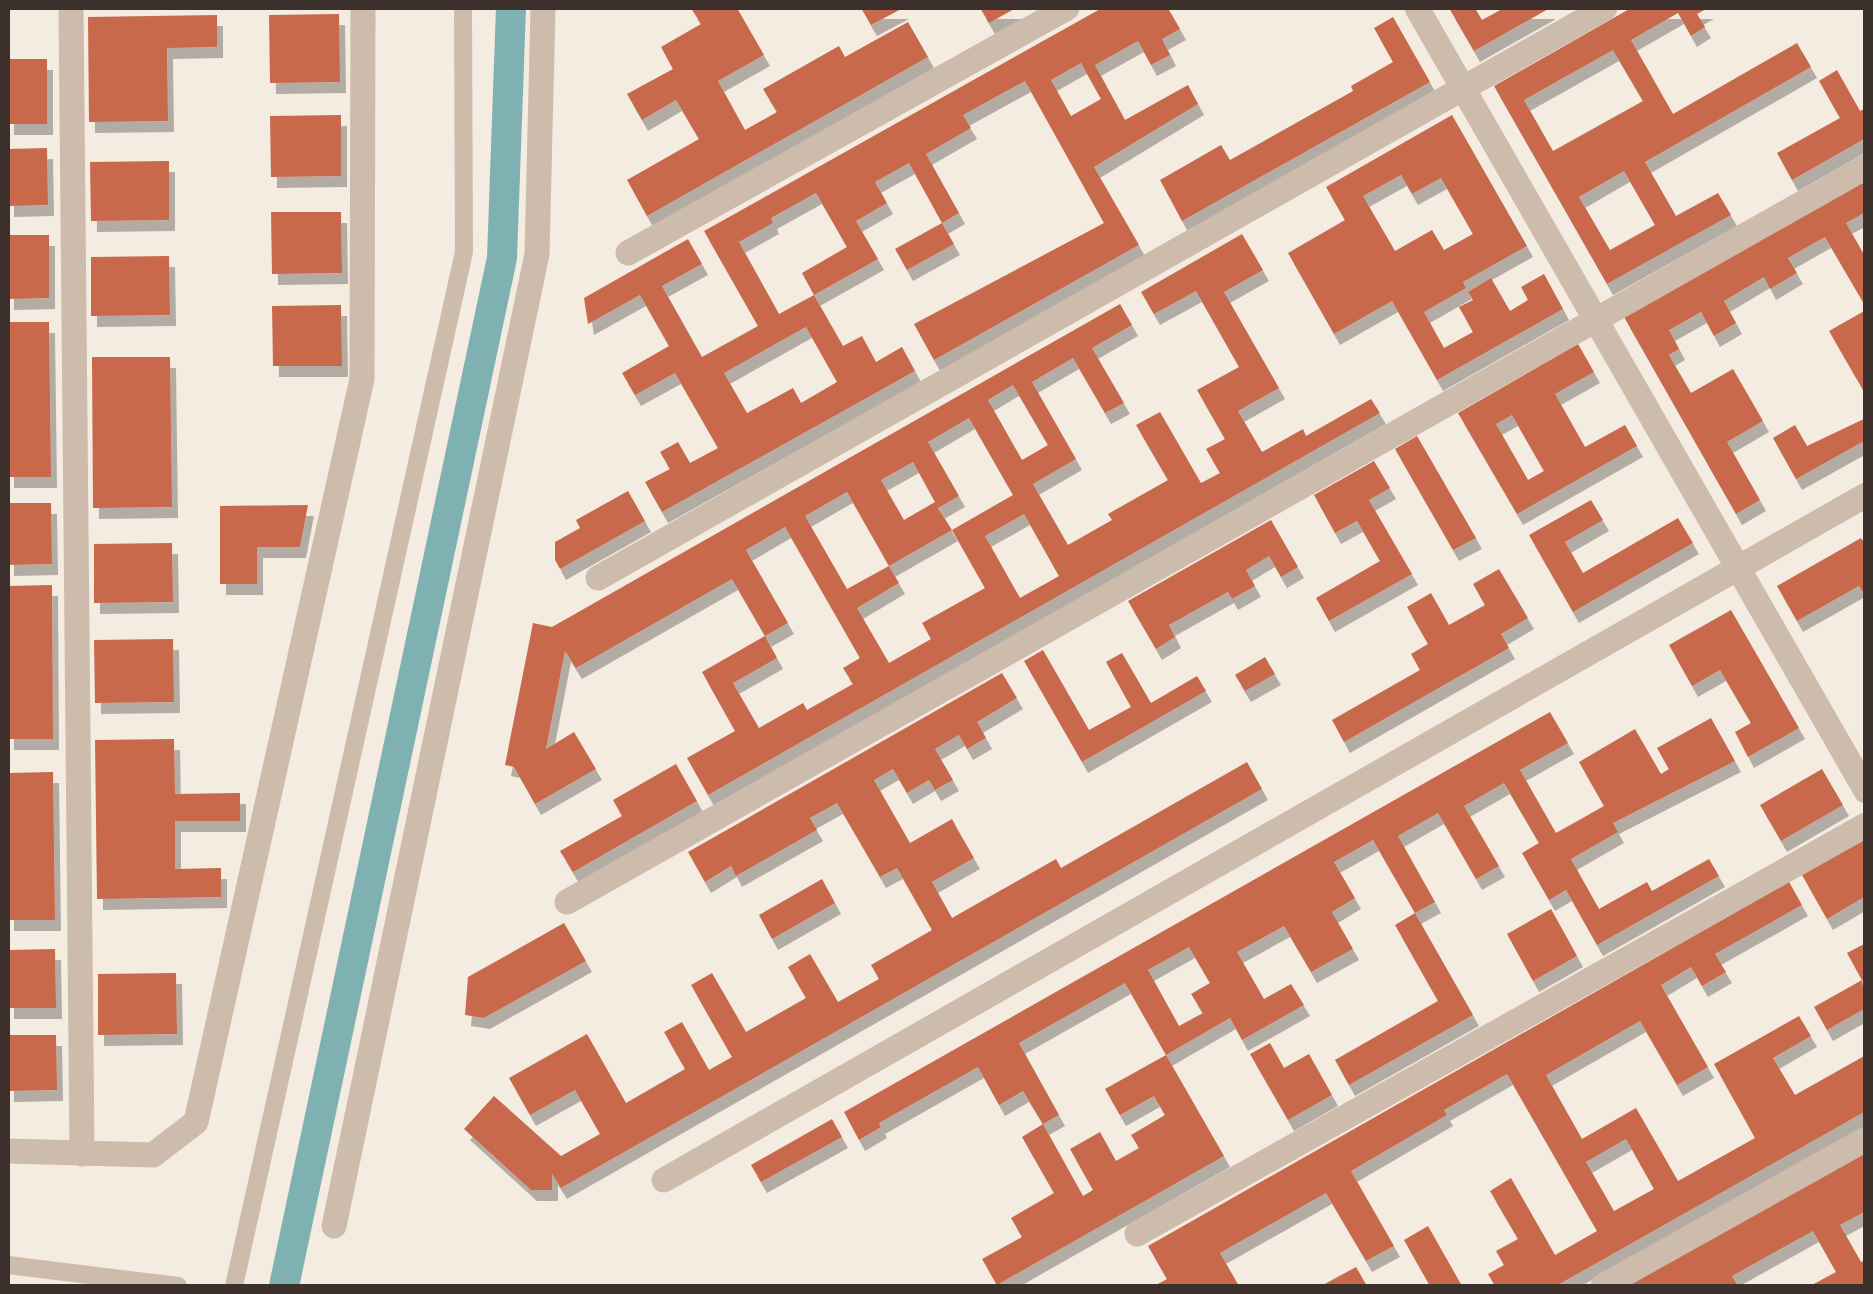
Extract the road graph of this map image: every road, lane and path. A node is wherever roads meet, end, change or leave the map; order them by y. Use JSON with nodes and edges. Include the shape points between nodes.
{"nodes":[{"id":1,"x":70,"y":8,"type":"edge"},
{"id":2,"x":363,"y":8,"type":"edge"},
{"id":3,"x":463,"y":8,"type":"edge"},
{"id":4,"x":543,"y":8,"type":"edge"},
{"id":5,"x":1067,"y":8,"type":"edge"},
{"id":6,"x":1417,"y":8,"type":"edge"},
{"id":7,"x":1604,"y":8,"type":"edge"},
{"id":8,"x":1464,"y":90,"type":"junction"},
{"id":9,"x":1866,"y":167,"type":"edge"},
{"id":10,"x":628,"y":253,"type":"dead end"},
{"id":11,"x":1597,"y":322,"type":"junction"},
{"id":12,"x":1866,"y":495,"type":"edge"},
{"id":13,"x":1738,"y":568,"type":"junction"},
{"id":14,"x":598,"y":578,"type":"dead end"},
{"id":15,"x":1866,"y":792,"type":"edge"},
{"id":16,"x":1866,"y":825,"type":"edge"},
{"id":17,"x":566,"y":902,"type":"dead end"},
{"id":18,"x":1866,"y":1139,"type":"edge"},
{"id":19,"x":8,"y":1151,"type":"edge"},
{"id":20,"x":82,"y":1154,"type":"junction"},
{"id":21,"x":664,"y":1180,"type":"dead end"},
{"id":22,"x":334,"y":1226,"type":"dead end"},
{"id":23,"x":1137,"y":1234,"type":"dead end"},
{"id":24,"x":8,"y":1265,"type":"edge"},
{"id":25,"x":178,"y":1286,"type":"edge"},
{"id":26,"x":234,"y":1286,"type":"edge"},
{"id":27,"x":1602,"y":1286,"type":"edge"}],
"edges":[{"from":1,"to":20,"type":"street"},
{"from":2,"to":20,"type":"street","via":[[362,379],[196,1122],[153,1155]]},
{"from":3,"to":26,"type":"lane","via":[[464,252]]},
{"from":4,"to":22,"type":"street","via":[[537,254]]},
{"from":5,"to":10,"type":"street"},
{"from":6,"to":8,"type":"street"},
{"from":7,"to":8,"type":"street"},
{"from":8,"to":11,"type":"street"},
{"from":8,"to":14,"type":"street"},
{"from":9,"to":11,"type":"street"},
{"from":11,"to":13,"type":"street"},
{"from":11,"to":17,"type":"street"},
{"from":12,"to":13,"type":"street"},
{"from":13,"to":15,"type":"street"},
{"from":13,"to":21,"type":"street"},
{"from":16,"to":23,"type":"street"},
{"from":18,"to":27,"type":"street"},
{"from":19,"to":20,"type":"street"},
{"from":24,"to":25,"type":"lane"}]}
